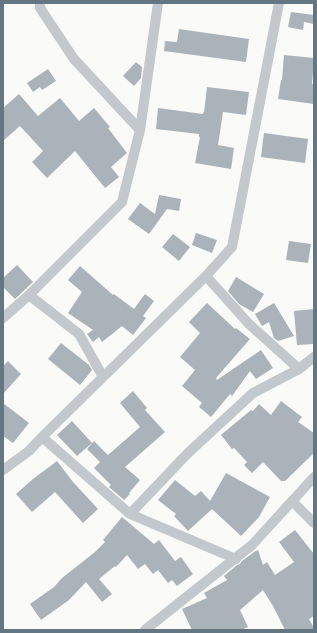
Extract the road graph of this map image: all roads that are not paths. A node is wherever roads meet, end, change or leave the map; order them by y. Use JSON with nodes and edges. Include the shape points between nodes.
{"nodes":[{"id":1,"x":40,"y":3,"type":"edge"},
{"id":2,"x":158,"y":3,"type":"edge"},
{"id":3,"x":279,"y":3,"type":"edge"},
{"id":4,"x":140,"y":130,"type":"junction"},
{"id":5,"x":206,"y":276,"type":"junction"},
{"id":6,"x":29,"y":294,"type":"junction"},
{"id":7,"x":3,"y":318,"type":"edge"},
{"id":8,"x":314,"y":357,"type":"edge"},
{"id":9,"x":299,"y":369,"type":"junction"},
{"id":10,"x":103,"y":377,"type":"junction"},
{"id":11,"x":42,"y":437,"type":"junction"},
{"id":12,"x":3,"y":470,"type":"edge"},
{"id":13,"x":314,"y":477,"type":"edge"},
{"id":14,"x":292,"y":501,"type":"junction"},
{"id":15,"x":130,"y":514,"type":"junction"},
{"id":16,"x":314,"y":523,"type":"edge"},
{"id":17,"x":236,"y":559,"type":"junction"},
{"id":18,"x":145,"y":630,"type":"edge"}],
"edges":[{"from":1,"to":4,"type":"street","via":[[40,8],[74,59]]},
{"from":2,"to":4,"type":"street"},
{"from":3,"to":5,"type":"street","via":[[232,248]]},
{"from":4,"to":6,"type":"street","via":[[122,202]]},
{"from":5,"to":9,"type":"street","via":[[249,324]]},
{"from":5,"to":10,"type":"street"},
{"from":6,"to":7,"type":"street"},
{"from":6,"to":10,"type":"street","via":[[79,334]]},
{"from":8,"to":9,"type":"street"},
{"from":9,"to":15,"type":"street","via":[[253,393],[188,453]]},
{"from":10,"to":11,"type":"street"},
{"from":11,"to":12,"type":"street","via":[[29,451]]},
{"from":11,"to":15,"type":"street"},
{"from":13,"to":14,"type":"street"},
{"from":14,"to":16,"type":"street"},
{"from":14,"to":17,"type":"street"},
{"from":15,"to":17,"type":"street"},
{"from":17,"to":18,"type":"street"}]}
